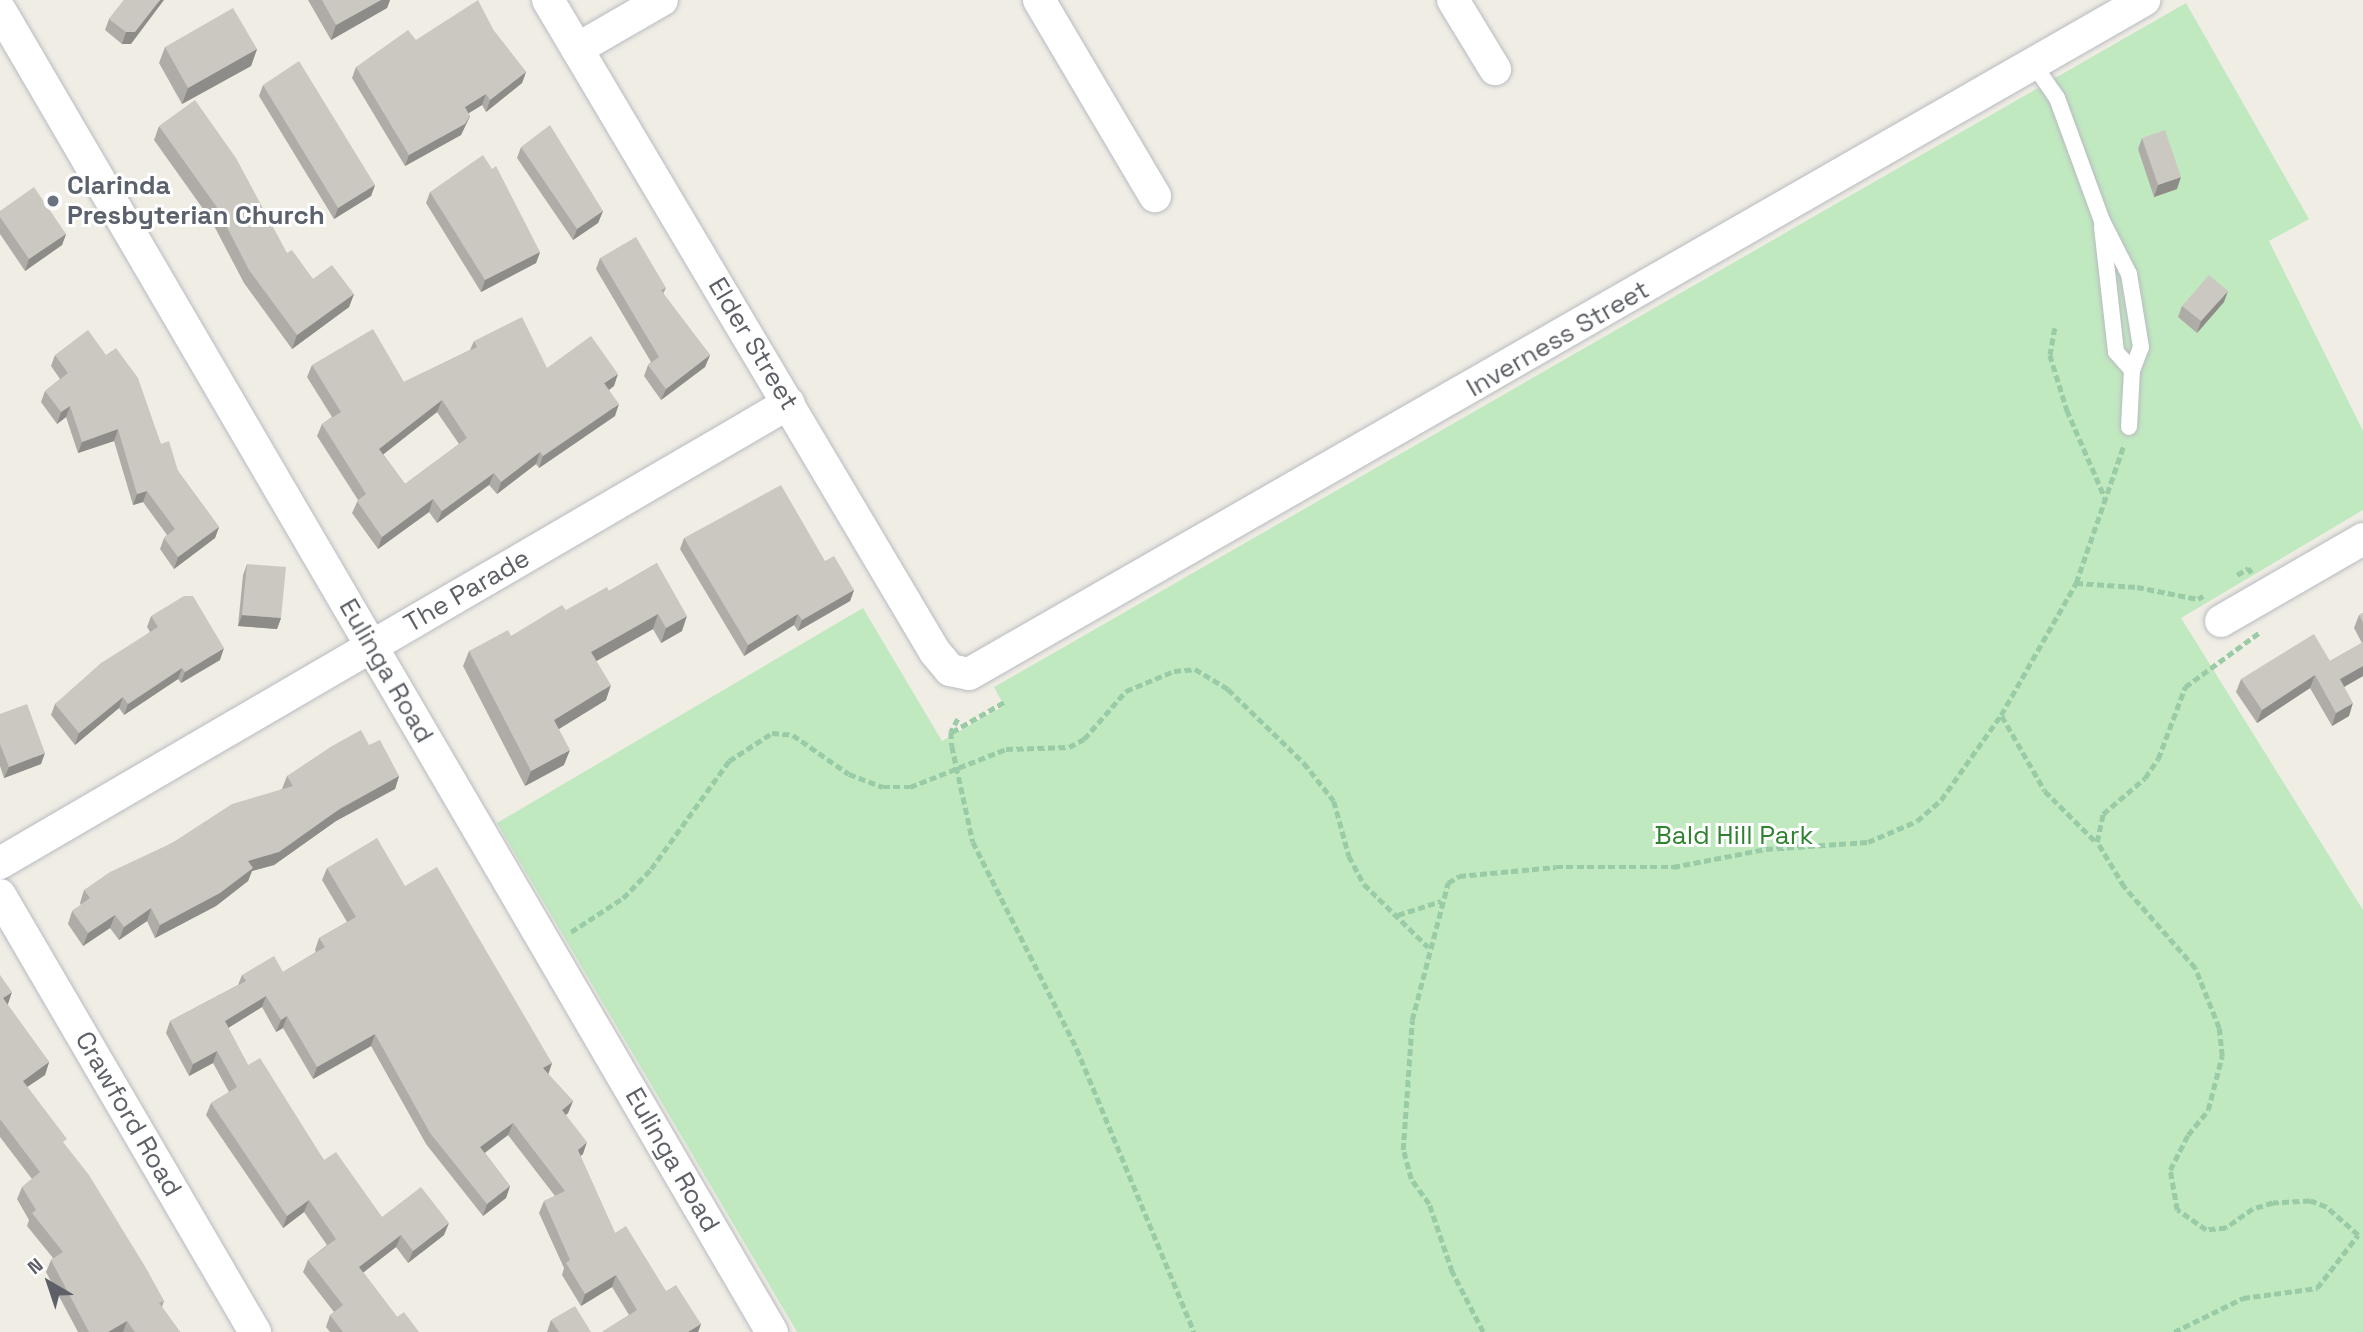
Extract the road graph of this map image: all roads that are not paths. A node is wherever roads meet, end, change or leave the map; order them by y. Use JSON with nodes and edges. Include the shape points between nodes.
{"nodes":[{"id":1,"x":548,"y":0,"type":"edge"},
{"id":2,"x":662,"y":0,"type":"edge"},
{"id":3,"x":1039,"y":0,"type":"edge"},
{"id":4,"x":1453,"y":0,"type":"edge"},
{"id":5,"x":2144,"y":0,"type":"edge"},
{"id":6,"x":0,"y":10,"type":"edge"},
{"id":7,"x":578,"y":49,"type":"junction"},
{"id":8,"x":2034,"y":65,"type":"junction"},
{"id":9,"x":1495,"y":69,"type":"dead end"},
{"id":10,"x":1155,"y":196,"type":"dead end"},
{"id":11,"x":2102,"y":221,"type":"junction"},
{"id":12,"x":2132,"y":370,"type":"junction"},
{"id":13,"x":789,"y":404,"type":"junction"},
{"id":14,"x":2129,"y":427,"type":"road end"},
{"id":15,"x":2363,"y":539,"type":"edge"},
{"id":16,"x":2243,"y":608,"type":"road end"},
{"id":17,"x":372,"y":646,"type":"junction"},
{"id":18,"x":969,"y":674,"type":"joint"},
{"id":19,"x":0,"y":863,"type":"edge"},
{"id":20,"x":0,"y":895,"type":"edge"},
{"id":21,"x":255,"y":1332,"type":"edge"},
{"id":22,"x":772,"y":1332,"type":"edge"}],
"edges":[{"from":1,"to":7,"type":"street","name":"Elder Street"},
{"from":2,"to":7,"type":"street"},
{"from":3,"to":10,"type":"street"},
{"from":4,"to":9,"type":"street"},
{"from":5,"to":8,"type":"street","name":"Inverness Street"},
{"from":6,"to":17,"type":"street","name":"Eulinga Road"},
{"from":7,"to":13,"type":"street","name":"Elder Street"},
{"from":8,"to":11,"type":"lane","via":[[2057,98]]},
{"from":8,"to":18,"type":"street","name":"Inverness Street"},
{"from":11,"to":12,"type":"lane","via":[[2116,352]]},
{"from":11,"to":12,"type":"lane","via":[[2129,274],[2138,309],[2141,347]]},
{"from":12,"to":14,"type":"lane"},
{"from":13,"to":17,"type":"street","name":"The Parade"},
{"from":13,"to":18,"type":"street","name":"Elder Street","via":[[936,652],[950,670]]},
{"from":15,"to":16,"type":"street"},
{"from":17,"to":19,"type":"street","name":"The Parade"},
{"from":17,"to":22,"type":"street","name":"Eulinga Road"},
{"from":20,"to":21,"type":"street","name":"Crawford Road"}]}
